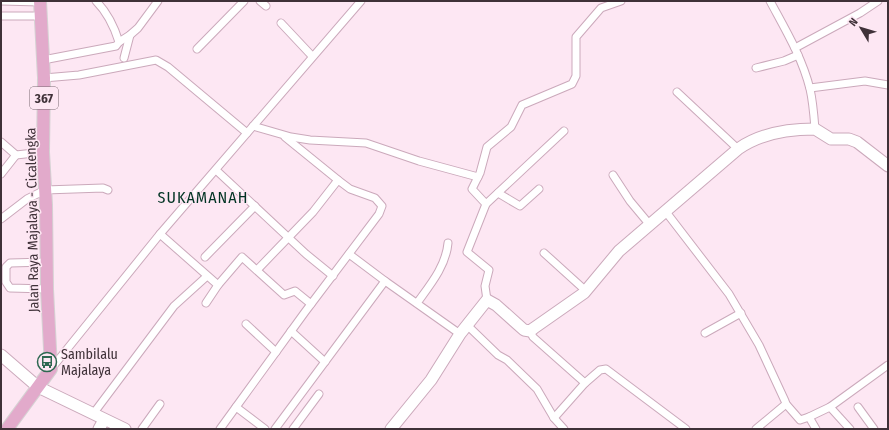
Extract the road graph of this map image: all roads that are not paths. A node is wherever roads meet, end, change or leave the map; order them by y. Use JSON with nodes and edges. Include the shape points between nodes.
{"nodes":[{"id":1,"x":1,"y":1,"type":"edge"},
{"id":2,"x":96,"y":1,"type":"edge"},
{"id":3,"x":158,"y":1,"type":"edge"},
{"id":4,"x":244,"y":1,"type":"edge"},
{"id":5,"x":621,"y":1,"type":"edge"},
{"id":6,"x":770,"y":1,"type":"edge"},
{"id":7,"x":878,"y":1,"type":"edge"},
{"id":8,"x":40,"y":2,"type":"edge"},
{"id":9,"x":359,"y":2,"type":"edge"},
{"id":10,"x":1,"y":16,"type":"edge"},
{"id":11,"x":40,"y":16,"type":"junction"},
{"id":12,"x":281,"y":23,"type":"dead end"},
{"id":13,"x":130,"y":39,"type":"junction"},
{"id":14,"x":119,"y":44,"type":"junction"},
{"id":15,"x":197,"y":49,"type":"dead end"},
{"id":16,"x":796,"y":51,"type":"junction"},
{"id":17,"x":124,"y":55,"type":"junction"},
{"id":18,"x":312,"y":56,"type":"junction"},
{"id":19,"x":43,"y":60,"type":"junction"},
{"id":20,"x":126,"y":66,"type":"junction"},
{"id":21,"x":756,"y":68,"type":"dead end"},
{"id":22,"x":44,"y":78,"type":"junction"},
{"id":23,"x":888,"y":85,"type":"edge"},
{"id":24,"x":810,"y":89,"type":"junction"},
{"id":25,"x":677,"y":92,"type":"dead end"},
{"id":26,"x":254,"y":126,"type":"junction"},
{"id":27,"x":815,"y":129,"type":"junction"},
{"id":28,"x":564,"y":131,"type":"dead end"},
{"id":29,"x":247,"y":134,"type":"junction"},
{"id":30,"x":284,"y":136,"type":"junction"},
{"id":31,"x":1,"y":142,"type":"edge"},
{"id":32,"x":738,"y":149,"type":"junction"},
{"id":33,"x":43,"y":152,"type":"junction"},
{"id":34,"x":16,"y":155,"type":"junction"},
{"id":35,"x":888,"y":166,"type":"edge"},
{"id":36,"x":216,"y":170,"type":"junction"},
{"id":37,"x":1,"y":174,"type":"edge"},
{"id":38,"x":613,"y":174,"type":"dead end"},
{"id":39,"x":478,"y":177,"type":"junction"},
{"id":40,"x":338,"y":180,"type":"junction"},
{"id":41,"x":539,"y":189,"type":"dead end"},
{"id":42,"x":108,"y":190,"type":"dead end"},
{"id":43,"x":498,"y":193,"type":"junction"},
{"id":44,"x":46,"y":197,"type":"junction"},
{"id":45,"x":486,"y":204,"type":"junction"},
{"id":46,"x":255,"y":206,"type":"junction"},
{"id":47,"x":666,"y":212,"type":"junction"},
{"id":48,"x":1,"y":218,"type":"edge"},
{"id":49,"x":650,"y":225,"type":"junction"},
{"id":50,"x":160,"y":234,"type":"junction"},
{"id":51,"x":287,"y":237,"type":"junction"},
{"id":52,"x":448,"y":243,"type":"dead end"},
{"id":53,"x":544,"y":253,"type":"dead end"},
{"id":54,"x":349,"y":254,"type":"junction"},
{"id":55,"x":205,"y":257,"type":"dead end"},
{"id":56,"x":47,"y":262,"type":"junction"},
{"id":57,"x":257,"y":270,"type":"junction"},
{"id":58,"x":333,"y":276,"type":"junction"},
{"id":59,"x":206,"y":277,"type":"junction"},
{"id":60,"x":385,"y":281,"type":"junction"},
{"id":61,"x":218,"y":285,"type":"junction"},
{"id":62,"x":47,"y":289,"type":"junction"},
{"id":63,"x":586,"y":291,"type":"junction"},
{"id":64,"x":487,"y":300,"type":"junction"},
{"id":65,"x":206,"y":303,"type":"dead end"},
{"id":66,"x":417,"y":303,"type":"junction"},
{"id":67,"x":311,"y":304,"type":"junction"},
{"id":68,"x":740,"y":313,"type":"junction"},
{"id":69,"x":246,"y":324,"type":"dead end"},
{"id":70,"x":467,"y":325,"type":"junction"},
{"id":71,"x":530,"y":330,"type":"junction"},
{"id":72,"x":291,"y":331,"type":"junction"},
{"id":73,"x":460,"y":334,"type":"junction"},
{"id":74,"x":705,"y":334,"type":"dead end"},
{"id":75,"x":276,"y":352,"type":"junction"},
{"id":76,"x":1,"y":355,"type":"edge"},
{"id":77,"x":325,"y":362,"type":"junction"},
{"id":78,"x":888,"y":365,"type":"edge"},
{"id":79,"x":50,"y":371,"type":"junction"},
{"id":80,"x":585,"y":383,"type":"junction"},
{"id":81,"x":39,"y":386,"type":"junction"},
{"id":82,"x":319,"y":394,"type":"dead end"},
{"id":83,"x":160,"y":404,"type":"dead end"},
{"id":84,"x":786,"y":404,"type":"junction"},
{"id":85,"x":236,"y":407,"type":"junction"},
{"id":86,"x":830,"y":407,"type":"junction"},
{"id":87,"x":858,"y":407,"type":"dead end"},
{"id":88,"x":93,"y":414,"type":"junction"},
{"id":89,"x":809,"y":417,"type":"junction"},
{"id":90,"x":554,"y":418,"type":"junction"},
{"id":91,"x":101,"y":424,"type":"edge"},
{"id":92,"x":143,"y":427,"type":"edge"},
{"id":93,"x":7,"y":429,"type":"edge"},
{"id":94,"x":125,"y":429,"type":"edge"},
{"id":95,"x":220,"y":429,"type":"edge"},
{"id":96,"x":264,"y":429,"type":"edge"},
{"id":97,"x":275,"y":429,"type":"edge"},
{"id":98,"x":293,"y":429,"type":"edge"},
{"id":99,"x":391,"y":429,"type":"edge"},
{"id":100,"x":564,"y":429,"type":"edge"},
{"id":101,"x":686,"y":429,"type":"edge"},
{"id":102,"x":756,"y":429,"type":"edge"},
{"id":103,"x":816,"y":429,"type":"edge"},
{"id":104,"x":850,"y":429,"type":"edge"},
{"id":105,"x":874,"y":429,"type":"edge"}],
"edges":[{"from":1,"to":8,"type":"street"},
{"from":2,"to":14,"type":"street","via":[[113,24]]},
{"from":3,"to":13,"type":"street"},
{"from":4,"to":15,"type":"street"},
{"from":5,"to":39,"type":"street","via":[[602,8],[576,37],[576,76],[572,84],[522,105],[511,127],[487,147]]},
{"from":6,"to":16,"type":"street"},
{"from":7,"to":16,"type":"street"},
{"from":8,"to":11,"type":"main road","name":"Jalan Raya Majalaya - Cicalengka","number":"367"},
{"from":9,"to":18,"type":"street"},
{"from":10,"to":11,"type":"street"},
{"from":11,"to":19,"type":"main road","name":"Jalan Raya Majalaya - Cicalengka","number":"367"},
{"from":12,"to":18,"type":"street"},
{"from":13,"to":14,"type":"street"},
{"from":13,"to":17,"type":"street"},
{"from":14,"to":17,"type":"street"},
{"from":14,"to":19,"type":"street","via":[[112,48]]},
{"from":16,"to":21,"type":"street","via":[[784,61]]},
{"from":16,"to":24,"type":"street"},
{"from":17,"to":20,"type":"street"},
{"from":18,"to":26,"type":"street"},
{"from":19,"to":22,"type":"main road","name":"Jalan Raya Majalaya - Cicalengka","number":"367"},
{"from":20,"to":22,"type":"street"},
{"from":20,"to":29,"type":"street","via":[[152,59],[162,63]]},
{"from":22,"to":33,"type":"main road","name":"Jalan Raya Majalaya - Cicalengka","number":"367"},
{"from":23,"to":24,"type":"street","via":[[865,81]]},
{"from":24,"to":27,"type":"street"},
{"from":25,"to":32,"type":"street"},
{"from":26,"to":29,"type":"street"},
{"from":26,"to":30,"type":"street"},
{"from":27,"to":32,"type":"street","via":[[765,136],[750,141]]},
{"from":27,"to":35,"type":"street","via":[[831,140],[847,139],[857,142]]},
{"from":28,"to":43,"type":"street"},
{"from":29,"to":36,"type":"street"},
{"from":30,"to":39,"type":"street","via":[[366,143]]},
{"from":30,"to":40,"type":"street"},
{"from":31,"to":34,"type":"street"},
{"from":32,"to":47,"type":"street"},
{"from":33,"to":34,"type":"street"},
{"from":33,"to":44,"type":"main road","name":"Jalan Raya Majalaya - Cicalengka","number":"367"},
{"from":34,"to":37,"type":"street"},
{"from":36,"to":46,"type":"street"},
{"from":36,"to":50,"type":"street"},
{"from":38,"to":49,"type":"street","via":[[630,201]]},
{"from":39,"to":45,"type":"street","via":[[472,190]]},
{"from":40,"to":51,"type":"street","via":[[318,206]]},
{"from":40,"to":54,"type":"street","via":[[354,191],[375,198],[382,208]]},
{"from":41,"to":43,"type":"street","via":[[520,206]]},
{"from":42,"to":44,"type":"street","via":[[103,188]]},
{"from":43,"to":45,"type":"street"},
{"from":44,"to":48,"type":"street","via":[[27,199]]},
{"from":44,"to":56,"type":"main road","name":"Jalan Raya Majalaya - Cicalengka","number":"367"},
{"from":45,"to":64,"type":"street","via":[[467,252],[489,270]]},
{"from":46,"to":51,"type":"street"},
{"from":46,"to":55,"type":"street"},
{"from":47,"to":49,"type":"street"},
{"from":47,"to":68,"type":"street","via":[[712,270]]},
{"from":49,"to":63,"type":"street","via":[[619,251]]},
{"from":50,"to":59,"type":"street"},
{"from":50,"to":79,"type":"street"},
{"from":51,"to":57,"type":"street"},
{"from":51,"to":58,"type":"street"},
{"from":52,"to":66,"type":"street","via":[[439,272]]},
{"from":53,"to":63,"type":"street"},
{"from":54,"to":58,"type":"street"},
{"from":54,"to":60,"type":"street"},
{"from":56,"to":62,"type":"main road","name":"Jalan Raya Majalaya - Cicalengka","number":"367"},
{"from":56,"to":62,"type":"street","via":[[10,263],[6,267],[6,285],[10,288]]},
{"from":57,"to":61,"type":"street","via":[[242,257]]},
{"from":57,"to":67,"type":"street","via":[[284,295],[295,290]]},
{"from":58,"to":67,"type":"street"},
{"from":59,"to":61,"type":"street"},
{"from":59,"to":88,"type":"street","via":[[174,306]]},
{"from":60,"to":66,"type":"street"},
{"from":60,"to":77,"type":"street"},
{"from":61,"to":65,"type":"street"},
{"from":62,"to":79,"type":"main road","name":"Jalan Raya Majalaya - Cicalengka","number":"367"},
{"from":63,"to":71,"type":"street"},
{"from":64,"to":70,"type":"street"},
{"from":64,"to":71,"type":"street","via":[[524,330]]},
{"from":66,"to":73,"type":"street"},
{"from":67,"to":72,"type":"street"},
{"from":68,"to":74,"type":"street"},
{"from":68,"to":84,"type":"street","via":[[759,345]]},
{"from":69,"to":75,"type":"street"},
{"from":70,"to":73,"type":"street"},
{"from":70,"to":90,"type":"street","via":[[537,389]]},
{"from":71,"to":80,"type":"street","via":[[533,337]]},
{"from":72,"to":75,"type":"street"},
{"from":72,"to":77,"type":"street"},
{"from":73,"to":99,"type":"street","via":[[438,371]]},
{"from":75,"to":85,"type":"street"},
{"from":76,"to":81,"type":"street"},
{"from":77,"to":97,"type":"street"},
{"from":78,"to":86,"type":"street"},
{"from":79,"to":81,"type":"main road"},
{"from":80,"to":90,"type":"street"},
{"from":80,"to":101,"type":"street","via":[[600,370],[606,369]]},
{"from":81,"to":88,"type":"street"},
{"from":81,"to":93,"type":"main road"},
{"from":82,"to":98,"type":"street"},
{"from":83,"to":92,"type":"street"},
{"from":84,"to":89,"type":"street","via":[[800,420]]},
{"from":84,"to":102,"type":"street"},
{"from":85,"to":95,"type":"street"},
{"from":85,"to":96,"type":"street"},
{"from":86,"to":89,"type":"street"},
{"from":86,"to":104,"type":"street"},
{"from":87,"to":105,"type":"street"},
{"from":88,"to":91,"type":"street"},
{"from":89,"to":103,"type":"street"},
{"from":90,"to":100,"type":"street"},
{"from":91,"to":94,"type":"street"}]}
